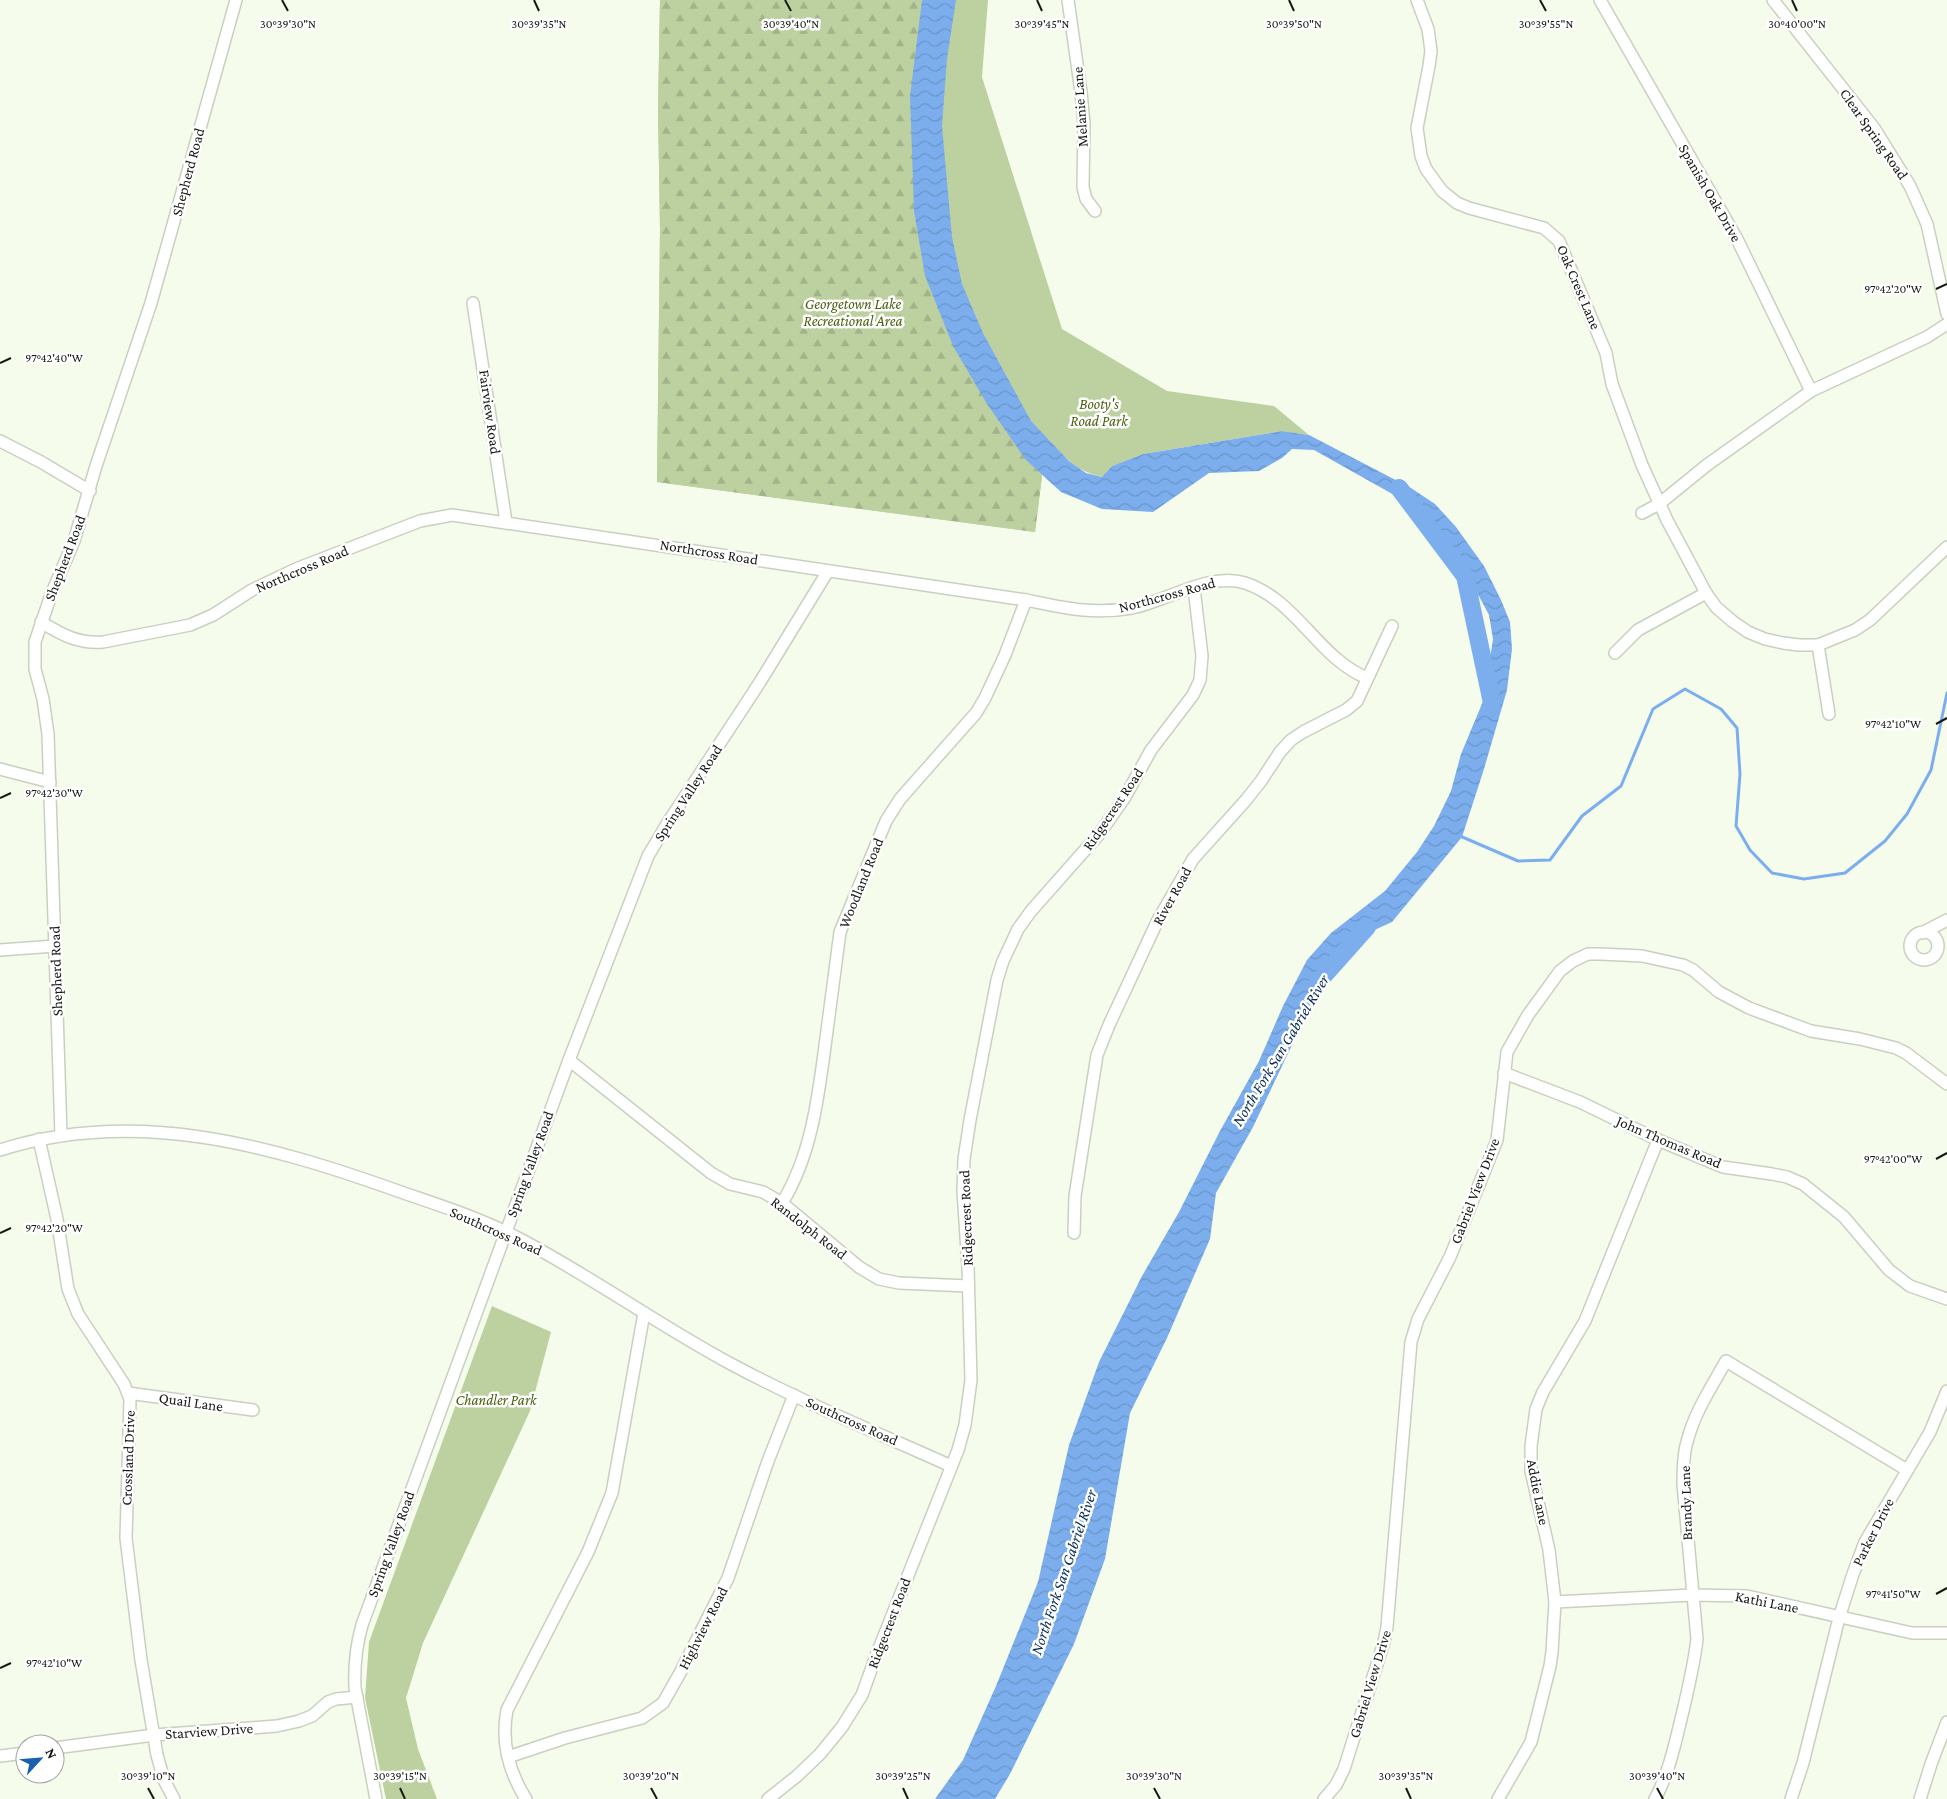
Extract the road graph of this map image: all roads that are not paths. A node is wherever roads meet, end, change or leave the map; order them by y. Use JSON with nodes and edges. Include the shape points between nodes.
{"nodes":[{"id":1,"x":236,"y":0,"type":"edge"},
{"id":2,"x":1068,"y":0,"type":"edge"},
{"id":3,"x":1417,"y":0,"type":"edge"},
{"id":4,"x":1600,"y":0,"type":"edge"},
{"id":5,"x":1773,"y":0,"type":"edge"},
{"id":6,"x":1095,"y":211,"type":"dead end"},
{"id":7,"x":473,"y":303,"type":"dead end"},
{"id":8,"x":1947,"y":314,"type":"edge"},
{"id":9,"x":1947,"y":324,"type":"edge"},
{"id":10,"x":1810,"y":391,"type":"junction"},
{"id":11,"x":0,"y":441,"type":"edge"},
{"id":12,"x":90,"y":491,"type":"junction"},
{"id":13,"x":1659,"y":504,"type":"junction"},
{"id":14,"x":1642,"y":513,"type":"dead end"},
{"id":15,"x":506,"y":522,"type":"junction"},
{"id":16,"x":1947,"y":547,"type":"edge"},
{"id":17,"x":828,"y":571,"type":"junction"},
{"id":18,"x":1194,"y":588,"type":"junction"},
{"id":19,"x":1706,"y":593,"type":"junction"},
{"id":20,"x":1026,"y":600,"type":"junction"},
{"id":21,"x":41,"y":622,"type":"junction"},
{"id":22,"x":1392,"y":626,"type":"dead end"},
{"id":23,"x":1818,"y":644,"type":"junction"},
{"id":24,"x":1616,"y":653,"type":"dead end"},
{"id":25,"x":1367,"y":678,"type":"junction"},
{"id":26,"x":1829,"y":714,"type":"dead end"},
{"id":27,"x":0,"y":769,"type":"edge"},
{"id":28,"x":50,"y":782,"type":"junction"},
{"id":29,"x":1947,"y":920,"type":"edge"},
{"id":30,"x":1922,"y":933,"type":"dead end"},
{"id":31,"x":55,"y":946,"type":"junction"},
{"id":32,"x":0,"y":950,"type":"edge"},
{"id":33,"x":569,"y":1060,"type":"junction"},
{"id":34,"x":1504,"y":1073,"type":"junction"},
{"id":35,"x":1947,"y":1084,"type":"edge"},
{"id":36,"x":61,"y":1135,"type":"junction"},
{"id":37,"x":39,"y":1139,"type":"junction"},
{"id":38,"x":1658,"y":1140,"type":"junction"},
{"id":39,"x":0,"y":1150,"type":"edge"},
{"id":40,"x":782,"y":1203,"type":"junction"},
{"id":41,"x":505,"y":1232,"type":"junction"},
{"id":42,"x":1074,"y":1233,"type":"dead end"},
{"id":43,"x":968,"y":1286,"type":"junction"},
{"id":44,"x":1947,"y":1299,"type":"edge"},
{"id":45,"x":644,"y":1313,"type":"junction"},
{"id":46,"x":1947,"y":1391,"type":"edge"},
{"id":47,"x":128,"y":1394,"type":"junction"},
{"id":48,"x":794,"y":1395,"type":"junction"},
{"id":49,"x":253,"y":1410,"type":"dead end"},
{"id":50,"x":951,"y":1466,"type":"junction"},
{"id":51,"x":1907,"y":1470,"type":"junction"},
{"id":52,"x":1692,"y":1595,"type":"junction"},
{"id":53,"x":1555,"y":1602,"type":"junction"},
{"id":54,"x":1839,"y":1618,"type":"junction"},
{"id":55,"x":1947,"y":1633,"type":"edge"},
{"id":56,"x":357,"y":1697,"type":"junction"},
{"id":57,"x":1947,"y":1722,"type":"edge"},
{"id":58,"x":154,"y":1735,"type":"junction"},
{"id":59,"x":65,"y":1747,"type":"edge"},
{"id":60,"x":15,"y":1754,"type":"edge"},
{"id":61,"x":0,"y":1756,"type":"edge"},
{"id":62,"x":508,"y":1757,"type":"junction"},
{"id":63,"x":174,"y":1799,"type":"edge"},
{"id":64,"x":376,"y":1799,"type":"edge"},
{"id":65,"x":526,"y":1799,"type":"edge"},
{"id":66,"x":768,"y":1799,"type":"edge"},
{"id":67,"x":1324,"y":1799,"type":"edge"},
{"id":68,"x":1498,"y":1799,"type":"edge"},
{"id":69,"x":1655,"y":1799,"type":"edge"},
{"id":70,"x":1791,"y":1799,"type":"edge"},
{"id":71,"x":1920,"y":1799,"type":"edge"}],
"edges":[{"from":1,"to":12,"type":"street","name":"Shepherd Road","via":[[151,304]]},
{"from":2,"to":6,"type":"street","name":"Melanie Lane","via":[[1084,124],[1083,187],[1086,199]]},
{"from":3,"to":13,"type":"street","name":"Oak Crest Lane","via":[[1428,29],[1431,51],[1417,128],[1426,169],[1442,191],[1457,203],[1544,228],[1560,241],[1603,345],[1612,384]]},
{"from":4,"to":10,"type":"street","name":"Spanish Oak Drive","via":[[1737,239]]},
{"from":5,"to":8,"type":"street","name":"Clear Spring Road","via":[[1874,128],[1910,186],[1934,248]]},
{"from":7,"to":15,"type":"street","name":"Fairview Road"},
{"from":9,"to":10,"type":"street","via":[[1927,337]]},
{"from":10,"to":13,"type":"street"},
{"from":11,"to":12,"type":"street"},
{"from":12,"to":21,"type":"street","name":"Shepherd Road","via":[[74,541]]},
{"from":13,"to":14,"type":"street"},
{"from":13,"to":19,"type":"street","name":"Oak Crest Lane"},
{"from":15,"to":17,"type":"street","name":"Northcross Road"},
{"from":15,"to":21,"type":"street","name":"Northcross Road","via":[[452,515],[420,521],[286,573],[206,619],[174,629],[91,643],[73,640]]},
{"from":16,"to":23,"type":"street","via":[[1870,620],[1855,630]]},
{"from":17,"to":20,"type":"street","name":"Northcross Road"},
{"from":17,"to":33,"type":"street","name":"Spring Valley Road","via":[[648,856]]},
{"from":18,"to":20,"type":"street","name":"Northcross Road","via":[[1133,608],[1103,611],[1082,611]]},
{"from":18,"to":25,"type":"street","name":"Northcross Road","via":[[1228,580],[1246,583],[1274,597],[1336,658]]},
{"from":18,"to":43,"type":"street","name":"Ridgecrest Road","via":[[1202,656],[1200,680],[1193,695],[1151,750],[1100,833],[1030,911],[1003,961],[964,1159]]},
{"from":19,"to":23,"type":"street","name":"Oak Crest Lane","via":[[1716,607],[1748,632],[1782,643]]},
{"from":19,"to":24,"type":"street","via":[[1638,630]]},
{"from":20,"to":40,"type":"street","name":"Woodland Road","via":[[985,698],[965,726],[900,799],[886,821],[846,914],[840,932],[818,1101],[795,1183]]},
{"from":21,"to":28,"type":"street","name":"Shepherd Road","via":[[33,655],[46,716]]},
{"from":22,"to":25,"type":"street","name":"River Road"},
{"from":23,"to":26,"type":"street"},
{"from":25,"to":42,"type":"street","name":"River Road","via":[[1357,701],[1303,732],[1280,752],[1246,800],[1193,859],[1157,922],[1097,1055],[1075,1196]]},
{"from":27,"to":28,"type":"street"},
{"from":28,"to":31,"type":"street","name":"Shepherd Road"},
{"from":29,"to":30,"type":"street"},
{"from":31,"to":32,"type":"street"},
{"from":31,"to":36,"type":"street","name":"Shepherd Road"},
{"from":33,"to":40,"type":"street","name":"Randolph Road","via":[[711,1173],[730,1184],[763,1192]]},
{"from":33,"to":41,"type":"street","name":"Spring Valley Road"},
{"from":34,"to":35,"type":"street","name":"Gabriel View Drive","via":[[1507,1052],[1514,1039],[1560,972],[1573,960],[1596,954],[1642,956],[1683,965],[1719,992],[1811,1032],[1896,1048]]},
{"from":34,"to":38,"type":"street","name":"John Thomas Road","via":[[1580,1102]]},
{"from":34,"to":67,"type":"street","name":"Gabriel View Drive","via":[[1496,1140],[1450,1257],[1418,1319],[1411,1342],[1388,1627],[1344,1769]]},
{"from":36,"to":37,"type":"street","name":"Southcross Road"},
{"from":36,"to":41,"type":"street","name":"Southcross Road","via":[[98,1131],[160,1132],[262,1149],[370,1181]]},
{"from":37,"to":39,"type":"street","name":"Southcross Road"},
{"from":37,"to":47,"type":"street","name":"Crossland Drive","via":[[68,1289],[87,1330]]},
{"from":38,"to":44,"type":"street","name":"John Thomas Road","via":[[1723,1167],[1772,1174],[1802,1184],[1844,1216],[1889,1270],[1910,1286]]},
{"from":38,"to":53,"type":"street","name":"Addie Lane","via":[[1585,1321],[1536,1408],[1530,1446],[1531,1471],[1549,1550]]},
{"from":40,"to":43,"type":"street","name":"Randolph Road","via":[[859,1268],[879,1279]]},
{"from":41,"to":45,"type":"street","name":"Southcross Road"},
{"from":41,"to":56,"type":"street","name":"Spring Valley Road","via":[[362,1624],[355,1656]]},
{"from":43,"to":50,"type":"street","name":"Ridgecrest Road","via":[[969,1406]]},
{"from":45,"to":48,"type":"street","name":"Southcross Road","via":[[731,1364]]},
{"from":45,"to":62,"type":"street","via":[[612,1494],[588,1552],[508,1710],[505,1737]]},
{"from":46,"to":51,"type":"street","name":"Parker Drive","via":[[1930,1432]]},
{"from":47,"to":49,"type":"street","name":"Quail Lane"},
{"from":47,"to":58,"type":"street","name":"Crossland Drive","via":[[126,1538]]},
{"from":48,"to":50,"type":"street","name":"Southcross Road"},
{"from":48,"to":62,"type":"street","name":"Highview Road","via":[[728,1578],[663,1702],[642,1718]]},
{"from":50,"to":66,"type":"street","name":"Ridgecrest Road","via":[[862,1695],[820,1754]]},
{"from":51,"to":52,"type":"street","name":"Brandy Lane","via":[[1726,1361],[1697,1415],[1683,1462]]},
{"from":51,"to":54,"type":"street","name":"Parker Drive","via":[[1865,1542]]},
{"from":52,"to":53,"type":"street","name":"Kathi Lane"},
{"from":52,"to":54,"type":"street","name":"Kathi Lane","via":[[1748,1596]]},
{"from":52,"to":69,"type":"street","name":"Brandy Lane","via":[[1697,1639],[1695,1660],[1673,1752]]},
{"from":53,"to":68,"type":"street","name":"Addie Lane","via":[[1550,1666],[1531,1742]]},
{"from":54,"to":55,"type":"street","name":"Kathi Lane","via":[[1912,1633]]},
{"from":54,"to":70,"type":"street","name":"Parker Drive"},
{"from":56,"to":58,"type":"street","name":"Starview Drive","via":[[336,1699],[312,1716],[277,1726]]},
{"from":56,"to":64,"type":"street","name":"Spring Valley Road"},
{"from":57,"to":71,"type":"street"},
{"from":58,"to":59,"type":"street","name":"Starview Drive"},
{"from":58,"to":63,"type":"street","name":"Crossland Drive","via":[[159,1766]]},
{"from":60,"to":61,"type":"street"},
{"from":62,"to":65,"type":"street"}]}
